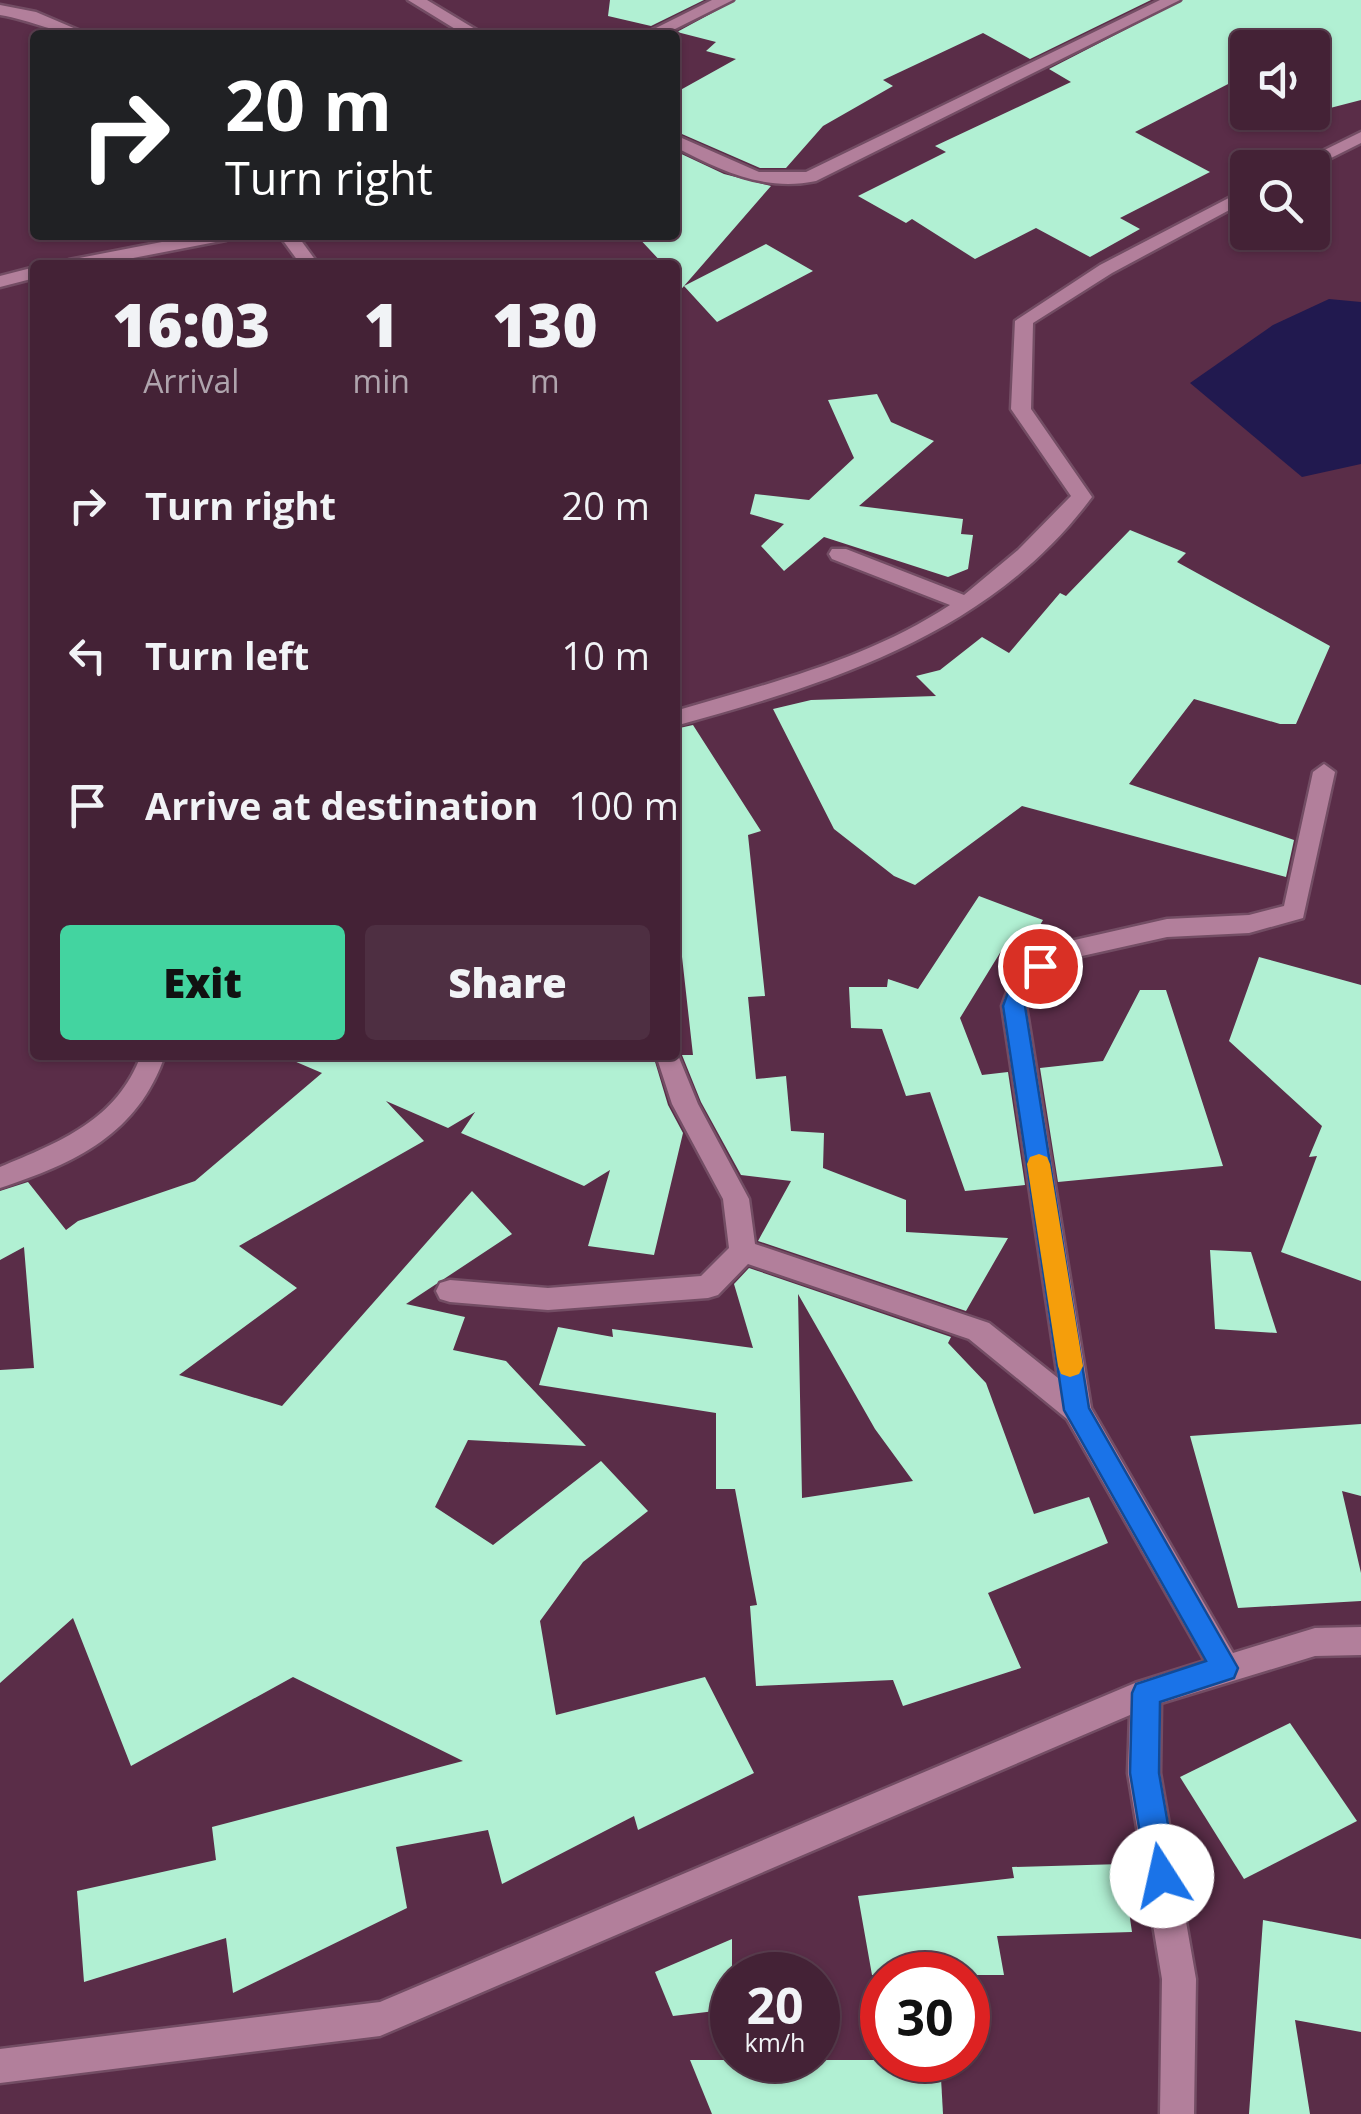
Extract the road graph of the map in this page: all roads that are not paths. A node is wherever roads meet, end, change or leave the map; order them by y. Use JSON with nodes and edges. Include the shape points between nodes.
{"nodes":[{"id":1,"x":416,"y":0,"type":"edge"},
{"id":2,"x":725,"y":0,"type":"edge"},
{"id":3,"x":1172,"y":0,"type":"edge"},
{"id":4,"x":0,"y":10,"type":"edge"},
{"id":5,"x":69,"y":30,"type":"edge"},
{"id":6,"x":468,"y":30,"type":"edge"},
{"id":7,"x":661,"y":30,"type":"edge"},
{"id":8,"x":1361,"y":137,"type":"edge"},
{"id":9,"x":680,"y":143,"type":"edge"},
{"id":10,"x":1330,"y":152,"type":"edge"},
{"id":11,"x":1230,"y":203,"type":"edge"},
{"id":12,"x":200,"y":240,"type":"edge"},
{"id":13,"x":95,"y":260,"type":"edge"},
{"id":14,"x":30,"y":273,"type":"edge"},
{"id":15,"x":0,"y":282,"type":"edge"},
{"id":16,"x":839,"y":554,"type":"dead end"},
{"id":17,"x":963,"y":602,"type":"junction"},
{"id":18,"x":680,"y":717,"type":"edge"},
{"id":19,"x":1324,"y":772,"type":"dead end"},
{"id":20,"x":152,"y":1060,"type":"edge"},
{"id":21,"x":670,"y":1060,"type":"edge"},
{"id":22,"x":0,"y":1178,"type":"edge"},
{"id":23,"x":743,"y":1251,"type":"junction"},
{"id":24,"x":450,"y":1291,"type":"dead end"},
{"id":25,"x":1077,"y":1410,"type":"junction"},
{"id":26,"x":1361,"y":1641,"type":"edge"},
{"id":27,"x":1224,"y":1668,"type":"junction"},
{"id":28,"x":1146,"y":1693,"type":"junction"},
{"id":29,"x":0,"y":2066,"type":"edge"},
{"id":30,"x":1176,"y":2114,"type":"edge"}],
"edges":[{"from":1,"to":6,"type":"street"},
{"from":2,"to":7,"type":"street"},
{"from":3,"to":9,"type":"street","via":[[810,178],[788,182],[739,173]]},
{"from":4,"to":5,"type":"street"},
{"from":8,"to":10,"type":"street"},
{"from":11,"to":17,"type":"street","via":[[1024,321],[1021,409],[1082,497],[1046,538]]},
{"from":12,"to":13,"type":"street"},
{"from":14,"to":15,"type":"street"},
{"from":16,"to":17,"type":"street"},
{"from":17,"to":18,"type":"street","via":[[918,634],[856,662]]},
{"from":19,"to":25,"type":"street","via":[[1295,912],[1249,924],[1167,928],[1057,953],[1023,979],[1014,1006]]},
{"from":20,"to":22,"type":"street","via":[[146,1084],[116,1119]]},
{"from":21,"to":23,"type":"street","via":[[736,1198]]},
{"from":23,"to":24,"type":"street","via":[[708,1287],[548,1299]]},
{"from":23,"to":25,"type":"street","via":[[979,1331]]},
{"from":25,"to":27,"type":"street"},
{"from":26,"to":27,"type":"street","via":[[1314,1642]]},
{"from":27,"to":28,"type":"street"},
{"from":28,"to":29,"type":"street","via":[[380,2019]]},
{"from":28,"to":30,"type":"street","via":[[1144,1773],[1179,1979]]}]}
